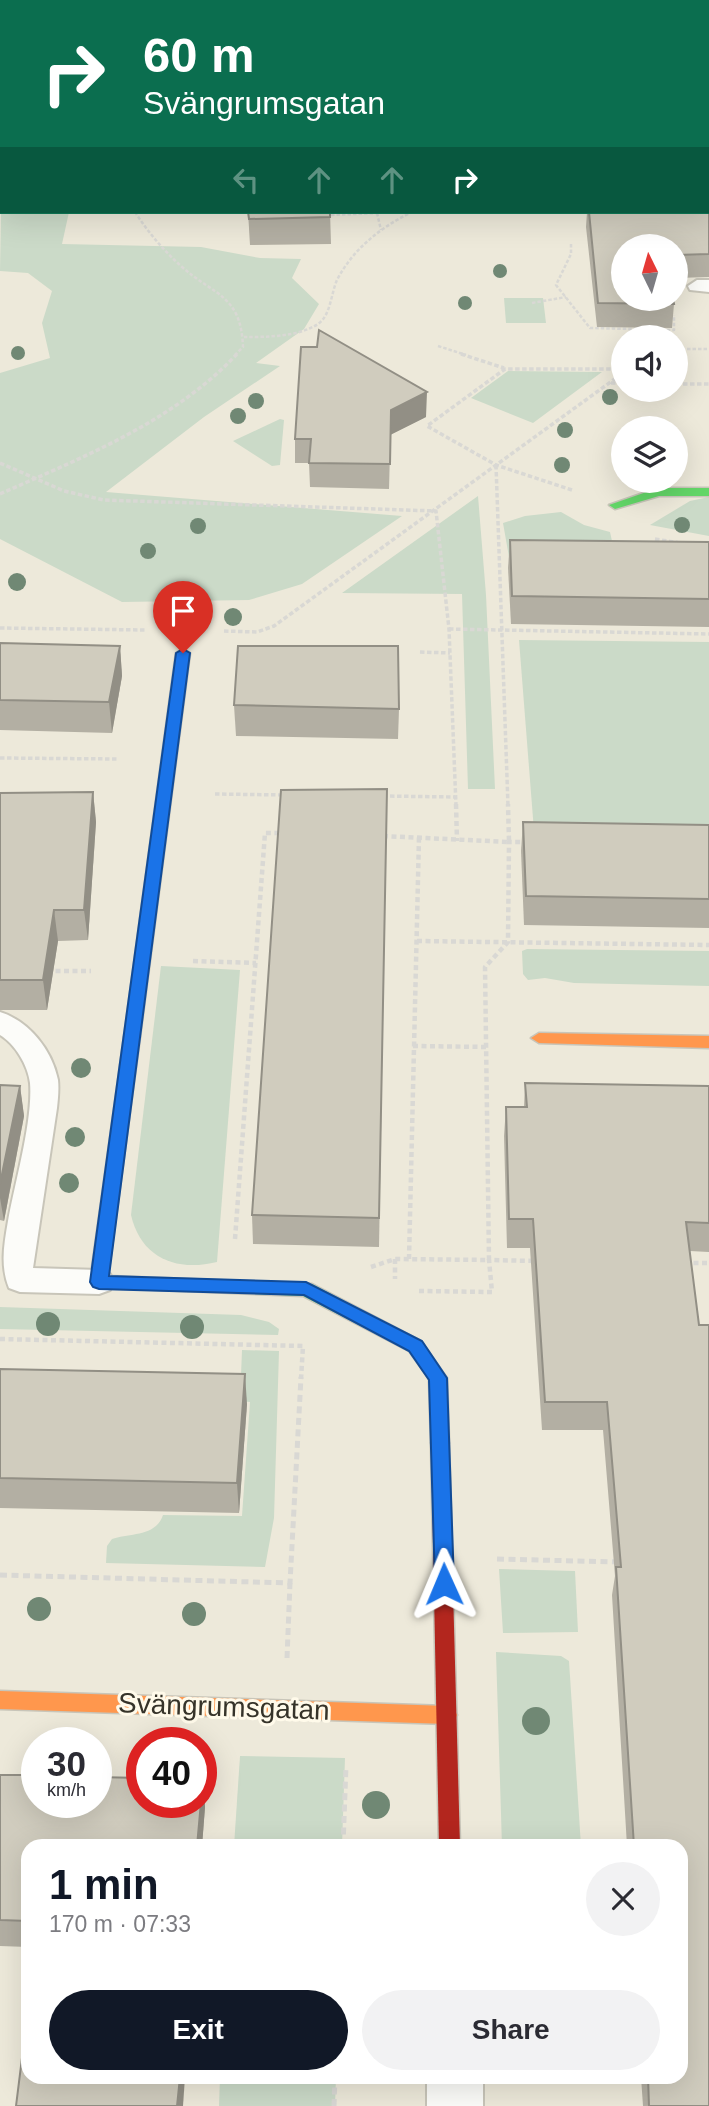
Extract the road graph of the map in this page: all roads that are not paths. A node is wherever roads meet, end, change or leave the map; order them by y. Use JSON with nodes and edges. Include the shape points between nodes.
{"nodes":[{"id":1,"x":709,"y":492,"type":"edge"},
{"id":2,"x":615,"y":505,"type":"dead end"},
{"id":3,"x":183,"y":653,"type":"dead end"},
{"id":4,"x":0,"y":1022,"type":"edge"},
{"id":5,"x":539,"y":1038,"type":"dead end"},
{"id":6,"x":709,"y":1042,"type":"edge"},
{"id":7,"x":99,"y":1282,"type":"junction"},
{"id":8,"x":0,"y":1700,"type":"edge"},
{"id":9,"x":447,"y":1714,"type":"junction"},
{"id":10,"x":450,"y":1839,"type":"edge"},
{"id":11,"x":455,"y":2084,"type":"edge"},
{"id":12,"x":455,"y":2106,"type":"edge"}],
"edges":[{"from":1,"to":2,"type":"street","via":[[658,492]]},
{"from":3,"to":7,"type":"street"},
{"from":4,"to":7,"type":"lane","via":[[19,1033],[36,1058],[44,1081],[18,1252],[20,1280]]},
{"from":5,"to":6,"type":"street"},
{"from":7,"to":9,"type":"street","via":[[306,1289],[415,1346],[438,1378]]},
{"from":8,"to":9,"type":"street","name":"Svängrumsgatan"},
{"from":9,"to":10,"type":"street"},
{"from":11,"to":12,"type":"street"}]}
